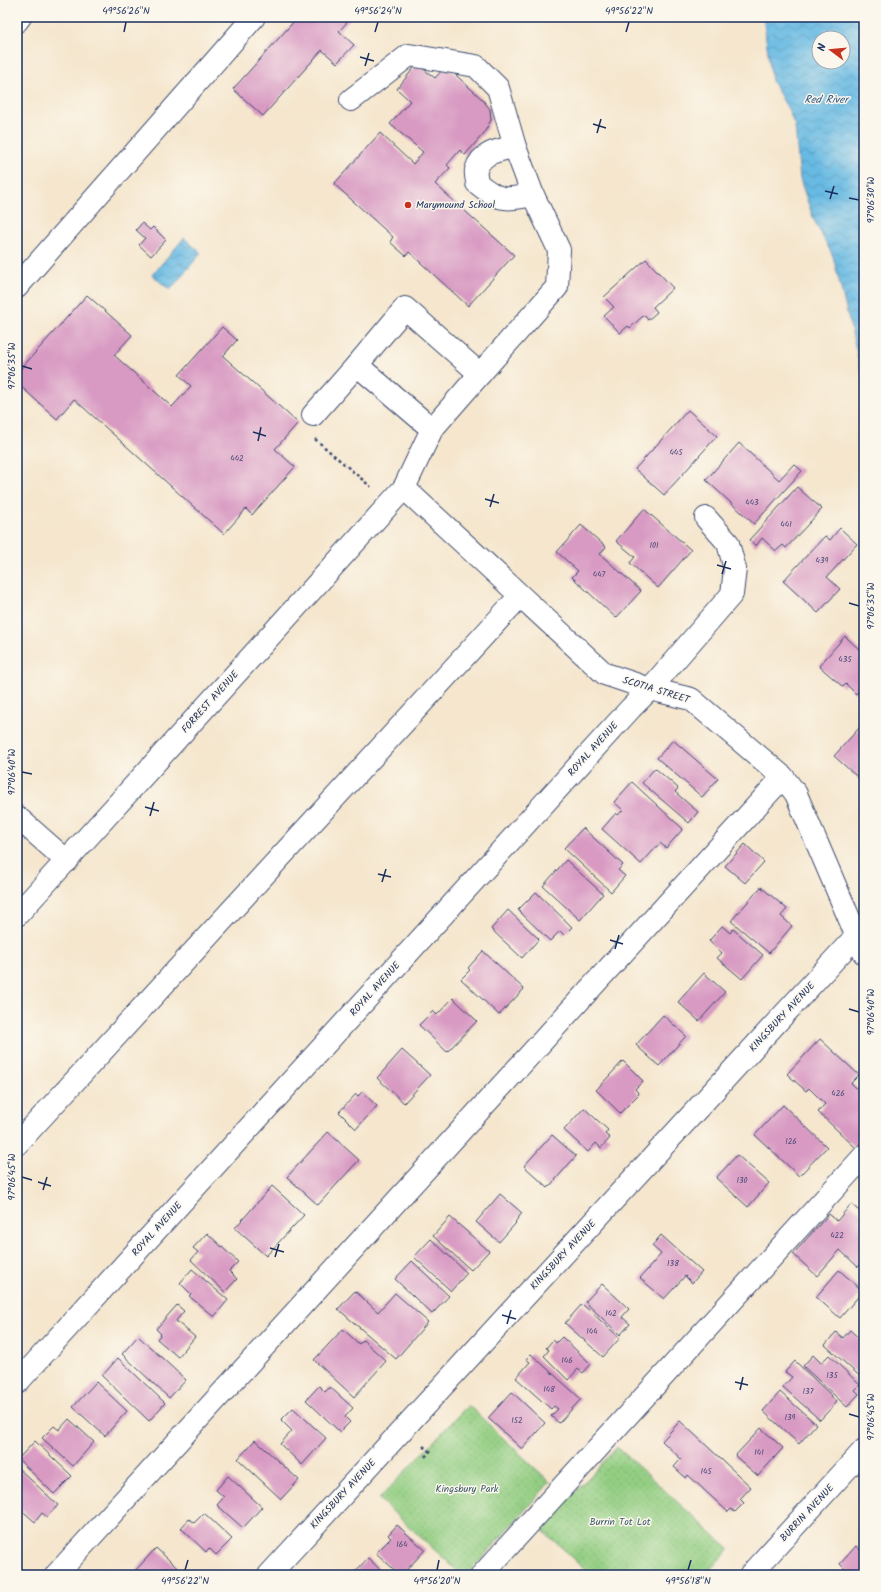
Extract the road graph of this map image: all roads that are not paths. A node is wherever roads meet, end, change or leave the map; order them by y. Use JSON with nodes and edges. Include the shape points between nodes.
{"nodes":[{"id":1,"x":20,"y":17,"type":"edge"},
{"id":2,"x":254,"y":17,"type":"edge"},
{"id":3,"x":17,"y":21,"type":"edge"},
{"id":4,"x":351,"y":100,"type":"dead end"},
{"id":5,"x":515,"y":147,"type":"junction"},
{"id":6,"x":533,"y":195,"type":"junction"},
{"id":7,"x":17,"y":287,"type":"edge"},
{"id":8,"x":357,"y":365,"type":"junction"},
{"id":9,"x":480,"y":374,"type":"junction"},
{"id":10,"x":311,"y":424,"type":"road end"},
{"id":11,"x":432,"y":428,"type":"junction"},
{"id":12,"x":404,"y":488,"type":"junction"},
{"id":13,"x":706,"y":518,"type":"dead end"},
{"id":14,"x":520,"y":596,"type":"junction"},
{"id":15,"x":650,"y":689,"type":"junction"},
{"id":16,"x":783,"y":777,"type":"junction"},
{"id":17,"x":17,"y":817,"type":"edge"},
{"id":18,"x":67,"y":861,"type":"junction"},
{"id":19,"x":17,"y":915,"type":"edge"},
{"id":20,"x":860,"y":944,"type":"edge"},
{"id":21,"x":17,"y":1144,"type":"edge"},
{"id":22,"x":864,"y":1156,"type":"edge"},
{"id":23,"x":17,"y":1383,"type":"edge"},
{"id":24,"x":864,"y":1450,"type":"edge"},
{"id":25,"x":56,"y":1575,"type":"edge"},
{"id":26,"x":269,"y":1575,"type":"edge"},
{"id":27,"x":482,"y":1575,"type":"edge"},
{"id":28,"x":750,"y":1575,"type":"edge"}],
"edges":[{"from":1,"to":3,"type":"street"},
{"from":2,"to":7,"type":"street"},
{"from":4,"to":5,"type":"street","name":"FORREST AVENUE","via":[[408,55],[476,66],[498,88]]},
{"from":5,"to":6,"type":"street","name":"FORREST AVENUE"},
{"from":5,"to":6,"type":"street","via":[[495,150],[484,157],[476,171],[477,183],[491,195],[508,200]]},
{"from":6,"to":9,"type":"street","name":"FORREST AVENUE","via":[[559,250],[557,287]]},
{"from":8,"to":9,"type":"street","via":[[405,308]]},
{"from":8,"to":10,"type":"street"},
{"from":8,"to":11,"type":"street"},
{"from":9,"to":11,"type":"street","name":"FORREST AVENUE"},
{"from":11,"to":12,"type":"street","name":"FORREST AVENUE"},
{"from":12,"to":14,"type":"street","name":"SCOTIA STREET"},
{"from":12,"to":18,"type":"street","name":"FORREST AVENUE"},
{"from":13,"to":15,"type":"street","name":"ROYAL AVENUE","via":[[728,543],[735,569],[732,594]]},
{"from":14,"to":15,"type":"street","name":"SCOTIA STREET","via":[[605,674]]},
{"from":14,"to":21,"type":"street"},
{"from":15,"to":16,"type":"street","name":"SCOTIA STREET","via":[[691,699]]},
{"from":15,"to":23,"type":"street","name":"ROYAL AVENUE"},
{"from":16,"to":20,"type":"street","name":"SCOTIA STREET","via":[[796,794]]},
{"from":16,"to":25,"type":"street"},
{"from":17,"to":18,"type":"street"},
{"from":18,"to":19,"type":"street","name":"FORREST AVENUE"},
{"from":20,"to":26,"type":"street","name":"KINGSBURY AVENUE"},
{"from":22,"to":27,"type":"street"},
{"from":24,"to":28,"type":"street","name":"BURRIN AVENUE"}]}
